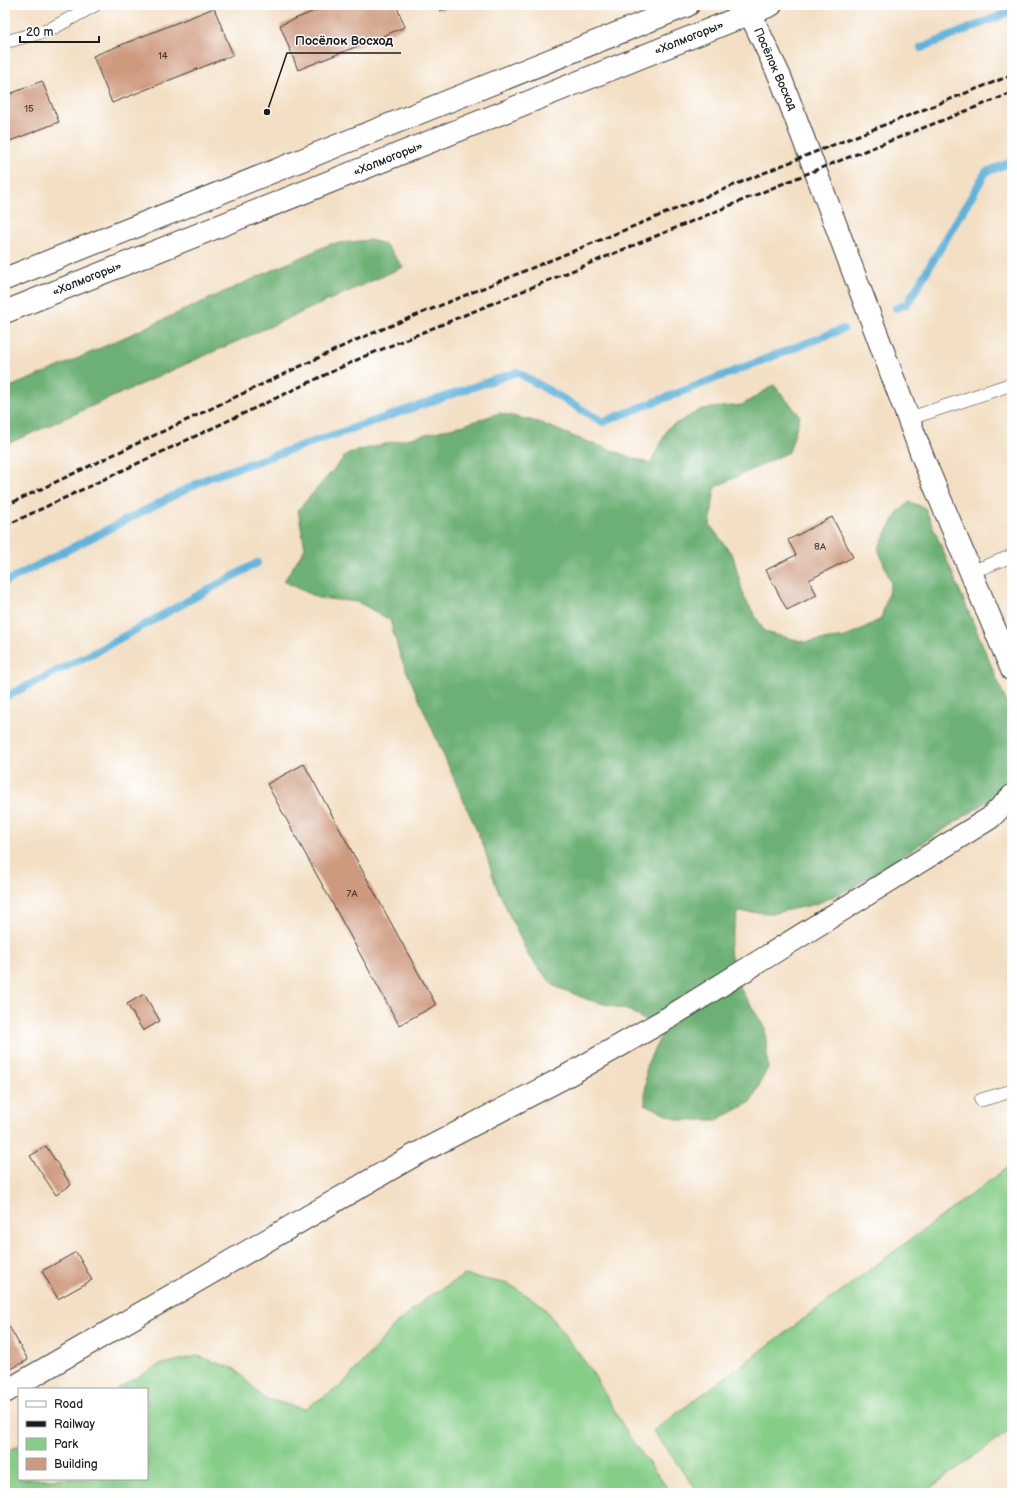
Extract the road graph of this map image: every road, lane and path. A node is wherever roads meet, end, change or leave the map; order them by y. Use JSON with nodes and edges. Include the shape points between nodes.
{"nodes":[{"id":1,"x":95,"y":5,"type":"edge"},
{"id":2,"x":688,"y":5,"type":"edge"},
{"id":3,"x":771,"y":5,"type":"edge"},
{"id":4,"x":748,"y":9,"type":"edge"},
{"id":5,"x":5,"y":42,"type":"edge"},
{"id":6,"x":5,"y":279,"type":"edge"},
{"id":7,"x":5,"y":312,"type":"edge"},
{"id":8,"x":1012,"y":384,"type":"edge"},
{"id":9,"x":908,"y":419,"type":"junction"},
{"id":10,"x":1012,"y":556,"type":"edge"},
{"id":11,"x":971,"y":572,"type":"junction"},
{"id":12,"x":1012,"y":670,"type":"edge"},
{"id":13,"x":1012,"y":796,"type":"edge"},
{"id":14,"x":1012,"y":1091,"type":"edge"},
{"id":15,"x":982,"y":1100,"type":"dead end"},
{"id":16,"x":5,"y":1392,"type":"edge"}],
"edges":[{"from":1,"to":5,"type":"lane","via":[[48,30]]},
{"from":2,"to":6,"type":"main road"},
{"from":3,"to":4,"type":"main road","name":"«Холмогоры»"},
{"from":4,"to":7,"type":"main road","name":"«Холмогоры»"},
{"from":4,"to":9,"type":"main road","name":"Посёлок Восход","via":[[803,133]]},
{"from":8,"to":9,"type":"lane"},
{"from":9,"to":11,"type":"main road","name":"Посёлок Восход"},
{"from":10,"to":11,"type":"lane"},
{"from":11,"to":12,"type":"main road","name":"Посёлок Восход"},
{"from":13,"to":16,"type":"main road","via":[[990,818],[668,1018],[563,1078],[411,1157]]},
{"from":14,"to":15,"type":"lane"}]}
